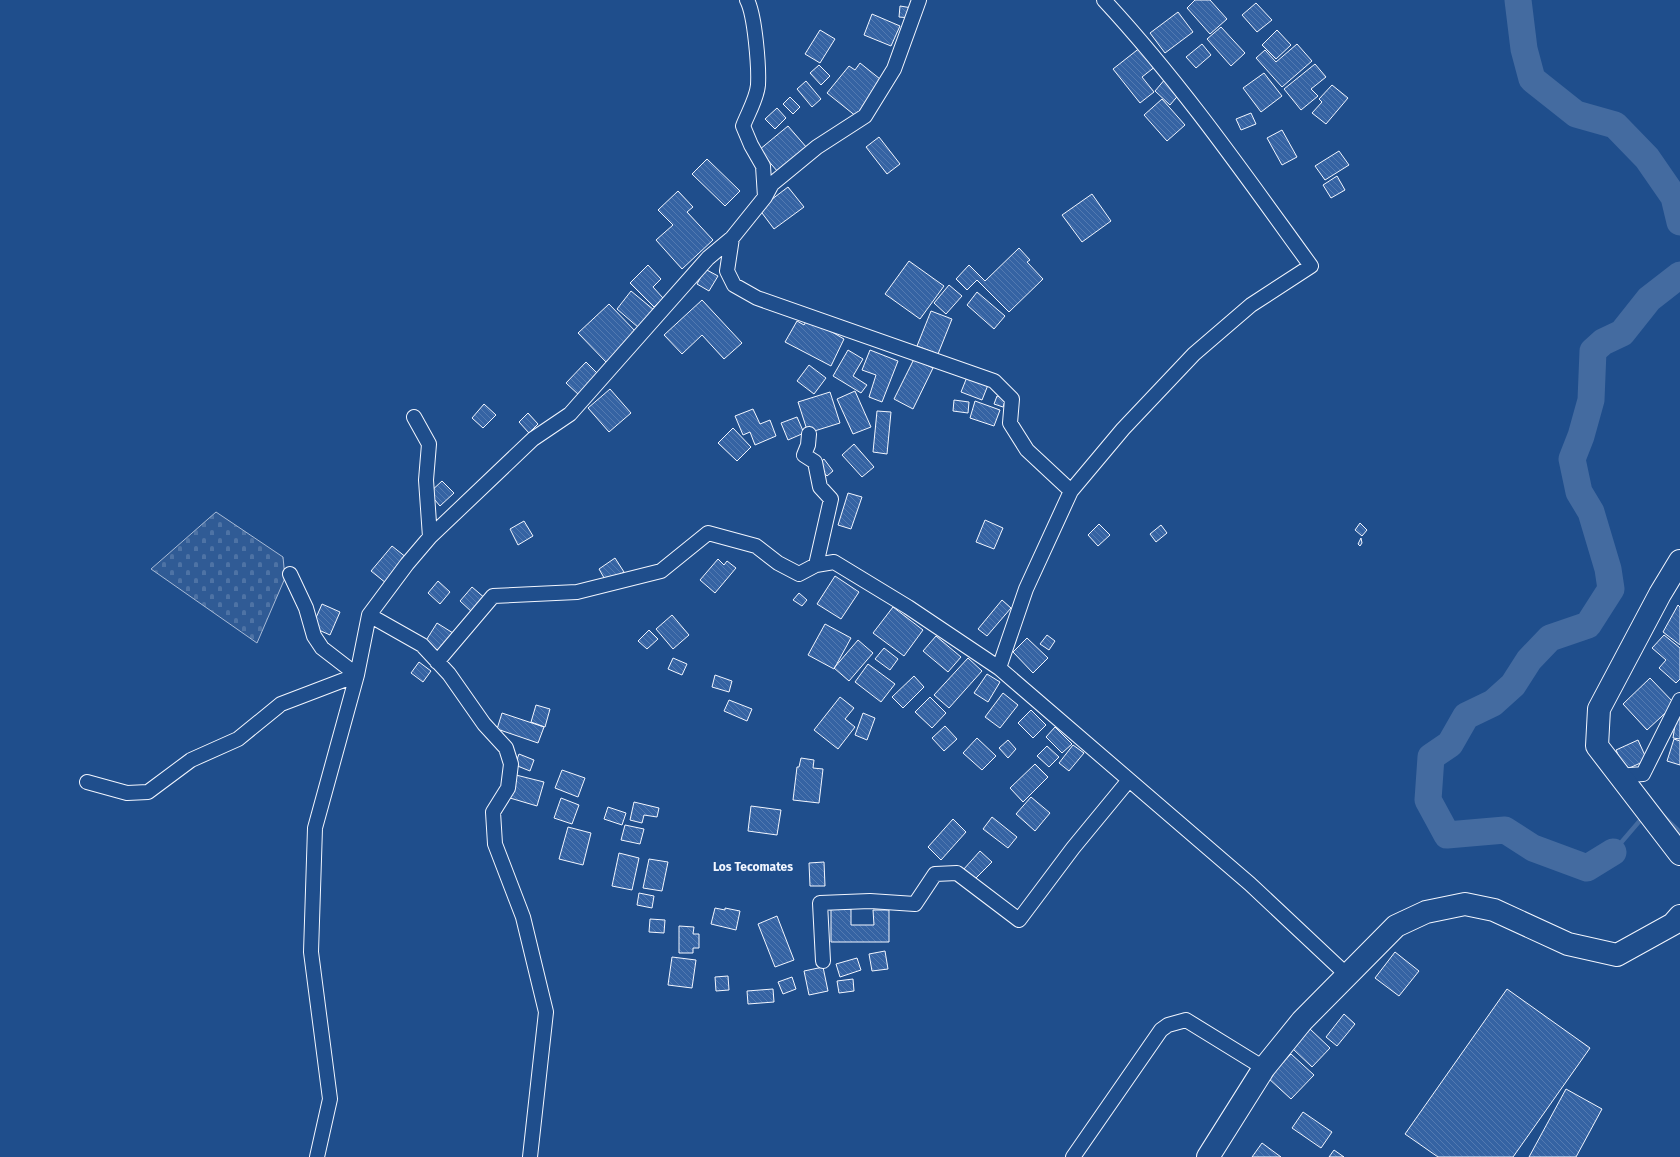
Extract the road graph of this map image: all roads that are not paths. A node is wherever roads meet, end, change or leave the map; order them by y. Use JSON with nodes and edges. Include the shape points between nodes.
{"nodes":[{"id":1,"x":747,"y":0,"type":"edge"},
{"id":2,"x":919,"y":0,"type":"edge"},
{"id":3,"x":1104,"y":0,"type":"edge"},
{"id":4,"x":765,"y":197,"type":"junction"},
{"id":5,"x":732,"y":238,"type":"junction"},
{"id":6,"x":414,"y":417,"type":"dead end"},
{"id":7,"x":809,"y":434,"type":"dead end"},
{"id":8,"x":1070,"y":491,"type":"junction"},
{"id":9,"x":430,"y":536,"type":"junction"},
{"id":10,"x":1680,"y":560,"type":"edge"},
{"id":11,"x":816,"y":566,"type":"junction"},
{"id":12,"x":290,"y":574,"type":"dead end"},
{"id":13,"x":369,"y":616,"type":"junction"},
{"id":14,"x":437,"y":662,"type":"junction"},
{"id":15,"x":999,"y":668,"type":"junction"},
{"id":16,"x":356,"y":675,"type":"junction"},
{"id":17,"x":1680,"y":700,"type":"edge"},
{"id":18,"x":1129,"y":780,"type":"junction"},
{"id":19,"x":87,"y":782,"type":"dead end"},
{"id":20,"x":1625,"y":784,"type":"junction"},
{"id":21,"x":1680,"y":854,"type":"edge"},
{"id":22,"x":1680,"y":916,"type":"edge"},
{"id":23,"x":823,"y":962,"type":"dead end"},
{"id":24,"x":1347,"y":976,"type":"junction"},
{"id":25,"x":1264,"y":1068,"type":"junction"},
{"id":26,"x":317,"y":1157,"type":"edge"},
{"id":27,"x":530,"y":1157,"type":"edge"},
{"id":28,"x":1073,"y":1157,"type":"edge"},
{"id":29,"x":1208,"y":1157,"type":"edge"}],
"edges":[{"from":1,"to":4,"type":"street","via":[[751,8],[758,86],[743,126],[763,166]]},
{"from":2,"to":4,"type":"street","via":[[894,69],[865,116],[817,147],[772,184]]},
{"from":3,"to":8,"type":"street","via":[[1139,38],[1198,111],[1311,266],[1250,305],[1194,354]]},
{"from":4,"to":5,"type":"street"},
{"from":5,"to":8,"type":"street","via":[[727,272],[734,285],[757,298],[994,381],[1012,399],[1010,423],[1027,450]]},
{"from":5,"to":9,"type":"street","via":[[708,258],[570,414],[533,439]]},
{"from":6,"to":9,"type":"street","via":[[429,444],[426,480]]},
{"from":7,"to":11,"type":"street","via":[[804,455],[815,462],[820,487],[831,499]]},
{"from":8,"to":15,"type":"street","via":[[1026,589]]},
{"from":9,"to":13,"type":"street"},
{"from":10,"to":20,"type":"main road","via":[[1599,709],[1597,746]]},
{"from":11,"to":14,"type":"street","via":[[799,574],[778,563],[756,546],[708,533],[661,571],[577,592],[493,596]]},
{"from":11,"to":15,"type":"street","via":[[834,562],[908,607]]},
{"from":12,"to":16,"type":"street","via":[[306,608],[314,636],[322,648]]},
{"from":13,"to":14,"type":"street","via":[[422,645]]},
{"from":13,"to":16,"type":"street"},
{"from":14,"to":27,"type":"street","via":[[449,674],[484,724],[506,748],[511,764],[508,788],[493,812],[495,844],[523,917],[546,1012]]},
{"from":15,"to":18,"type":"street"},
{"from":16,"to":19,"type":"street","via":[[281,704],[238,739],[191,760],[148,792],[127,793]]},
{"from":16,"to":26,"type":"street","via":[[315,828],[311,952],[330,1099]]},
{"from":17,"to":20,"type":"street","via":[[1643,774]]},
{"from":18,"to":23,"type":"street","via":[[1018,920],[957,873],[935,874],[915,904],[870,901],[820,903]]},
{"from":18,"to":24,"type":"street","via":[[1250,884]]},
{"from":20,"to":21,"type":"main road"},
{"from":22,"to":24,"type":"main road","via":[[1673,924],[1617,955],[1568,944],[1494,910],[1465,904],[1426,912],[1396,926]]},
{"from":24,"to":25,"type":"main road","via":[[1302,1021]]},
{"from":25,"to":28,"type":"street","via":[[1186,1020],[1168,1025],[1161,1030]]},
{"from":25,"to":29,"type":"main road"}]}
